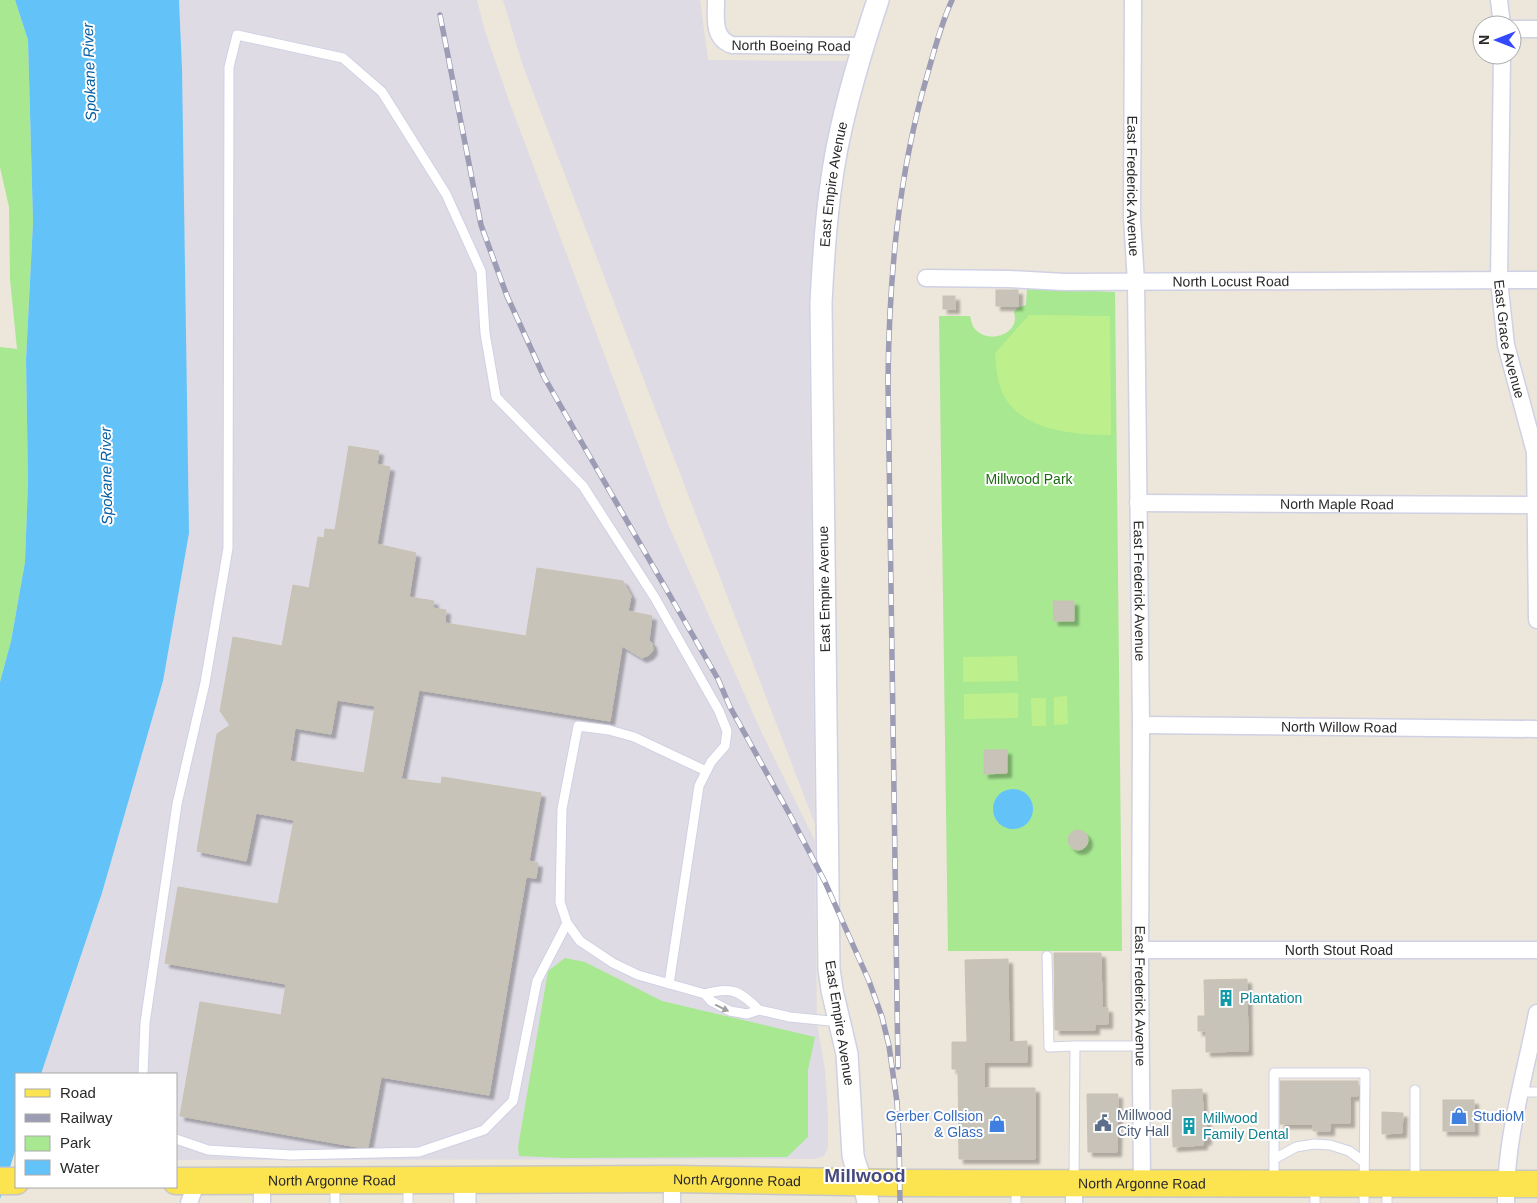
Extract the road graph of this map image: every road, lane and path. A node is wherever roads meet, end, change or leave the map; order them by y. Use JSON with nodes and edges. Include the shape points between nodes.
{"nodes":[{"id":1,"x":716,"y":0,"type":"edge"},
{"id":2,"x":878,"y":0,"type":"edge"},
{"id":3,"x":1133,"y":0,"type":"edge"},
{"id":4,"x":1499,"y":0,"type":"edge"},
{"id":5,"x":1501,"y":15,"type":"edge"},
{"id":6,"x":1522,"y":29,"type":"edge"},
{"id":7,"x":1537,"y":29,"type":"edge"},
{"id":8,"x":863,"y":46,"type":"junction"},
{"id":9,"x":1502,"y":65,"type":"edge"},
{"id":10,"x":926,"y":278,"type":"dead end"},
{"id":11,"x":1499,"y":280,"type":"junction"},
{"id":12,"x":1537,"y":280,"type":"edge"},
{"id":13,"x":1136,"y":282,"type":"junction"},
{"id":14,"x":1138,"y":503,"type":"junction"},
{"id":15,"x":1536,"y":505,"type":"edge"},
{"id":16,"x":1537,"y":620,"type":"edge"},
{"id":17,"x":1141,"y":725,"type":"junction"},
{"id":18,"x":1537,"y":729,"type":"edge"},
{"id":19,"x":706,"y":771,"type":"junction"},
{"id":20,"x":567,"y":923,"type":"junction"},
{"id":21,"x":1140,"y":950,"type":"junction"},
{"id":22,"x":1537,"y":950,"type":"edge"},
{"id":23,"x":1047,"y":956,"type":"dead end"},
{"id":24,"x":669,"y":984,"type":"junction"},
{"id":25,"x":706,"y":994,"type":"junction"},
{"id":26,"x":759,"y":1010,"type":"junction"},
{"id":27,"x":1537,"y":1013,"type":"edge"},
{"id":28,"x":840,"y":1022,"type":"junction"},
{"id":29,"x":1075,"y":1046,"type":"junction"},
{"id":30,"x":1141,"y":1046,"type":"junction"},
{"id":31,"x":144,"y":1073,"type":"edge"},
{"id":32,"x":1415,"y":1090,"type":"dead end"},
{"id":33,"x":1520,"y":1092,"type":"junction"},
{"id":34,"x":1537,"y":1092,"type":"edge"},
{"id":35,"x":178,"y":1140,"type":"edge"},
{"id":36,"x":1274,"y":1171,"type":"junction"},
{"id":37,"x":0,"y":1181,"type":"edge"},
{"id":38,"x":15,"y":1181,"type":"edge"},
{"id":39,"x":1142,"y":1183,"type":"junction"},
{"id":40,"x":1416,"y":1184,"type":"junction"},
{"id":41,"x":1537,"y":1184,"type":"edge"},
{"id":42,"x":1373,"y":1187,"type":"edge"},
{"id":43,"x":187,"y":1188,"type":"edge"},
{"id":44,"x":408,"y":1191,"type":"edge"},
{"id":45,"x":465,"y":1191,"type":"edge"},
{"id":46,"x":672,"y":1191,"type":"edge"},
{"id":47,"x":262,"y":1192,"type":"edge"},
{"id":48,"x":335,"y":1192,"type":"edge"},
{"id":49,"x":865,"y":1192,"type":"edge"},
{"id":50,"x":1016,"y":1193,"type":"edge"},
{"id":51,"x":1074,"y":1193,"type":"edge"},
{"id":52,"x":1315,"y":1193,"type":"edge"},
{"id":53,"x":1506,"y":1194,"type":"edge"}],
"edges":[{"from":1,"to":8,"type":"street","name":"North Boeing Road","via":[[717,30],[726,43]]},
{"from":2,"to":8,"type":"street","name":"East Empire Avenue"},
{"from":3,"to":13,"type":"street","name":"East Frederick Avenue","via":[[1132,218]]},
{"from":4,"to":5,"type":"street"},
{"from":6,"to":7,"type":"street"},
{"from":8,"to":28,"type":"street","name":"East Empire Avenue","via":[[834,166],[824,242],[821,303],[829,969]]},
{"from":9,"to":11,"type":"street","name":"East Grace Avenue"},
{"from":10,"to":13,"type":"street","name":"North Locust Road"},
{"from":11,"to":12,"type":"street","name":"North Locust Road"},
{"from":11,"to":13,"type":"street","name":"North Locust Road"},
{"from":11,"to":15,"type":"street","name":"East Grace Avenue","via":[[1506,344],[1536,452]]},
{"from":13,"to":14,"type":"street","name":"East Frederick Avenue"},
{"from":14,"to":15,"type":"street","name":"North Maple Road"},
{"from":14,"to":17,"type":"street","name":"East Frederick Avenue"},
{"from":15,"to":16,"type":"street","name":"East Grace Avenue"},
{"from":17,"to":18,"type":"street","name":"North Willow Road"},
{"from":17,"to":21,"type":"street","name":"East Frederick Avenue"},
{"from":19,"to":20,"type":"lane","via":[[634,737],[578,726],[562,809],[560,902]]},
{"from":19,"to":24,"type":"lane","via":[[699,786]]},
{"from":19,"to":31,"type":"lane","via":[[726,746],[727,731],[719,711],[655,598],[583,486],[496,397],[485,333],[480,270],[446,194],[382,92],[343,58],[237,34],[229,67],[228,548],[206,683],[177,804],[145,1022]]},
{"from":20,"to":24,"type":"lane","via":[[580,941],[613,963]]},
{"from":20,"to":35,"type":"lane","via":[[537,981],[513,1102],[484,1130],[419,1152],[292,1155],[208,1150]]},
{"from":21,"to":22,"type":"street","name":"North Stout Road"},
{"from":21,"to":30,"type":"street","name":"East Frederick Avenue"},
{"from":23,"to":29,"type":"lane","via":[[1049,1047]]},
{"from":24,"to":25,"type":"lane"},
{"from":25,"to":26,"type":"lane","one_way":true,"via":[[710,1001],[730,1011],[747,1014]]},
{"from":25,"to":26,"type":"lane","via":[[731,990],[744,996]]},
{"from":26,"to":28,"type":"lane"},
{"from":27,"to":33,"type":"street"},
{"from":28,"to":49,"type":"street","name":"East Empire Avenue","via":[[849,1067],[855,1166]]},
{"from":29,"to":30,"type":"lane"},
{"from":29,"to":51,"type":"lane"},
{"from":30,"to":39,"type":"street","name":"East Frederick Avenue"},
{"from":32,"to":40,"type":"lane"},
{"from":33,"to":34,"type":"lane"},
{"from":33,"to":53,"type":"street","via":[[1514,1117]]},
{"from":36,"to":39,"type":"main road","name":"North Argonne Road"},
{"from":36,"to":42,"type":"lane","via":[[1296,1147],[1330,1145],[1349,1151]]},
{"from":36,"to":42,"type":"lane","via":[[1274,1073],[1365,1073]]},
{"from":36,"to":52,"type":"main road","name":"North Argonne Road"},
{"from":37,"to":38,"type":"main road"},
{"from":39,"to":51,"type":"main road","name":"North Argonne Road"},
{"from":40,"to":42,"type":"main road","name":"North Argonne Road"},
{"from":40,"to":53,"type":"main road","name":"North Argonne Road"},
{"from":41,"to":53,"type":"main road","name":"North Argonne Road"},
{"from":42,"to":52,"type":"main road","name":"North Argonne Road"},
{"from":43,"to":47,"type":"main road","name":"North Argonne Road"},
{"from":44,"to":45,"type":"main road","name":"North Argonne Road"},
{"from":44,"to":48,"type":"main road","name":"North Argonne Road"},
{"from":45,"to":46,"type":"main road","name":"North Argonne Road"},
{"from":46,"to":49,"type":"main road","name":"North Argonne Road"},
{"from":47,"to":48,"type":"main road","name":"North Argonne Road"},
{"from":49,"to":50,"type":"main road","name":"North Argonne Road"},
{"from":50,"to":51,"type":"main road","name":"North Argonne Road"}]}
